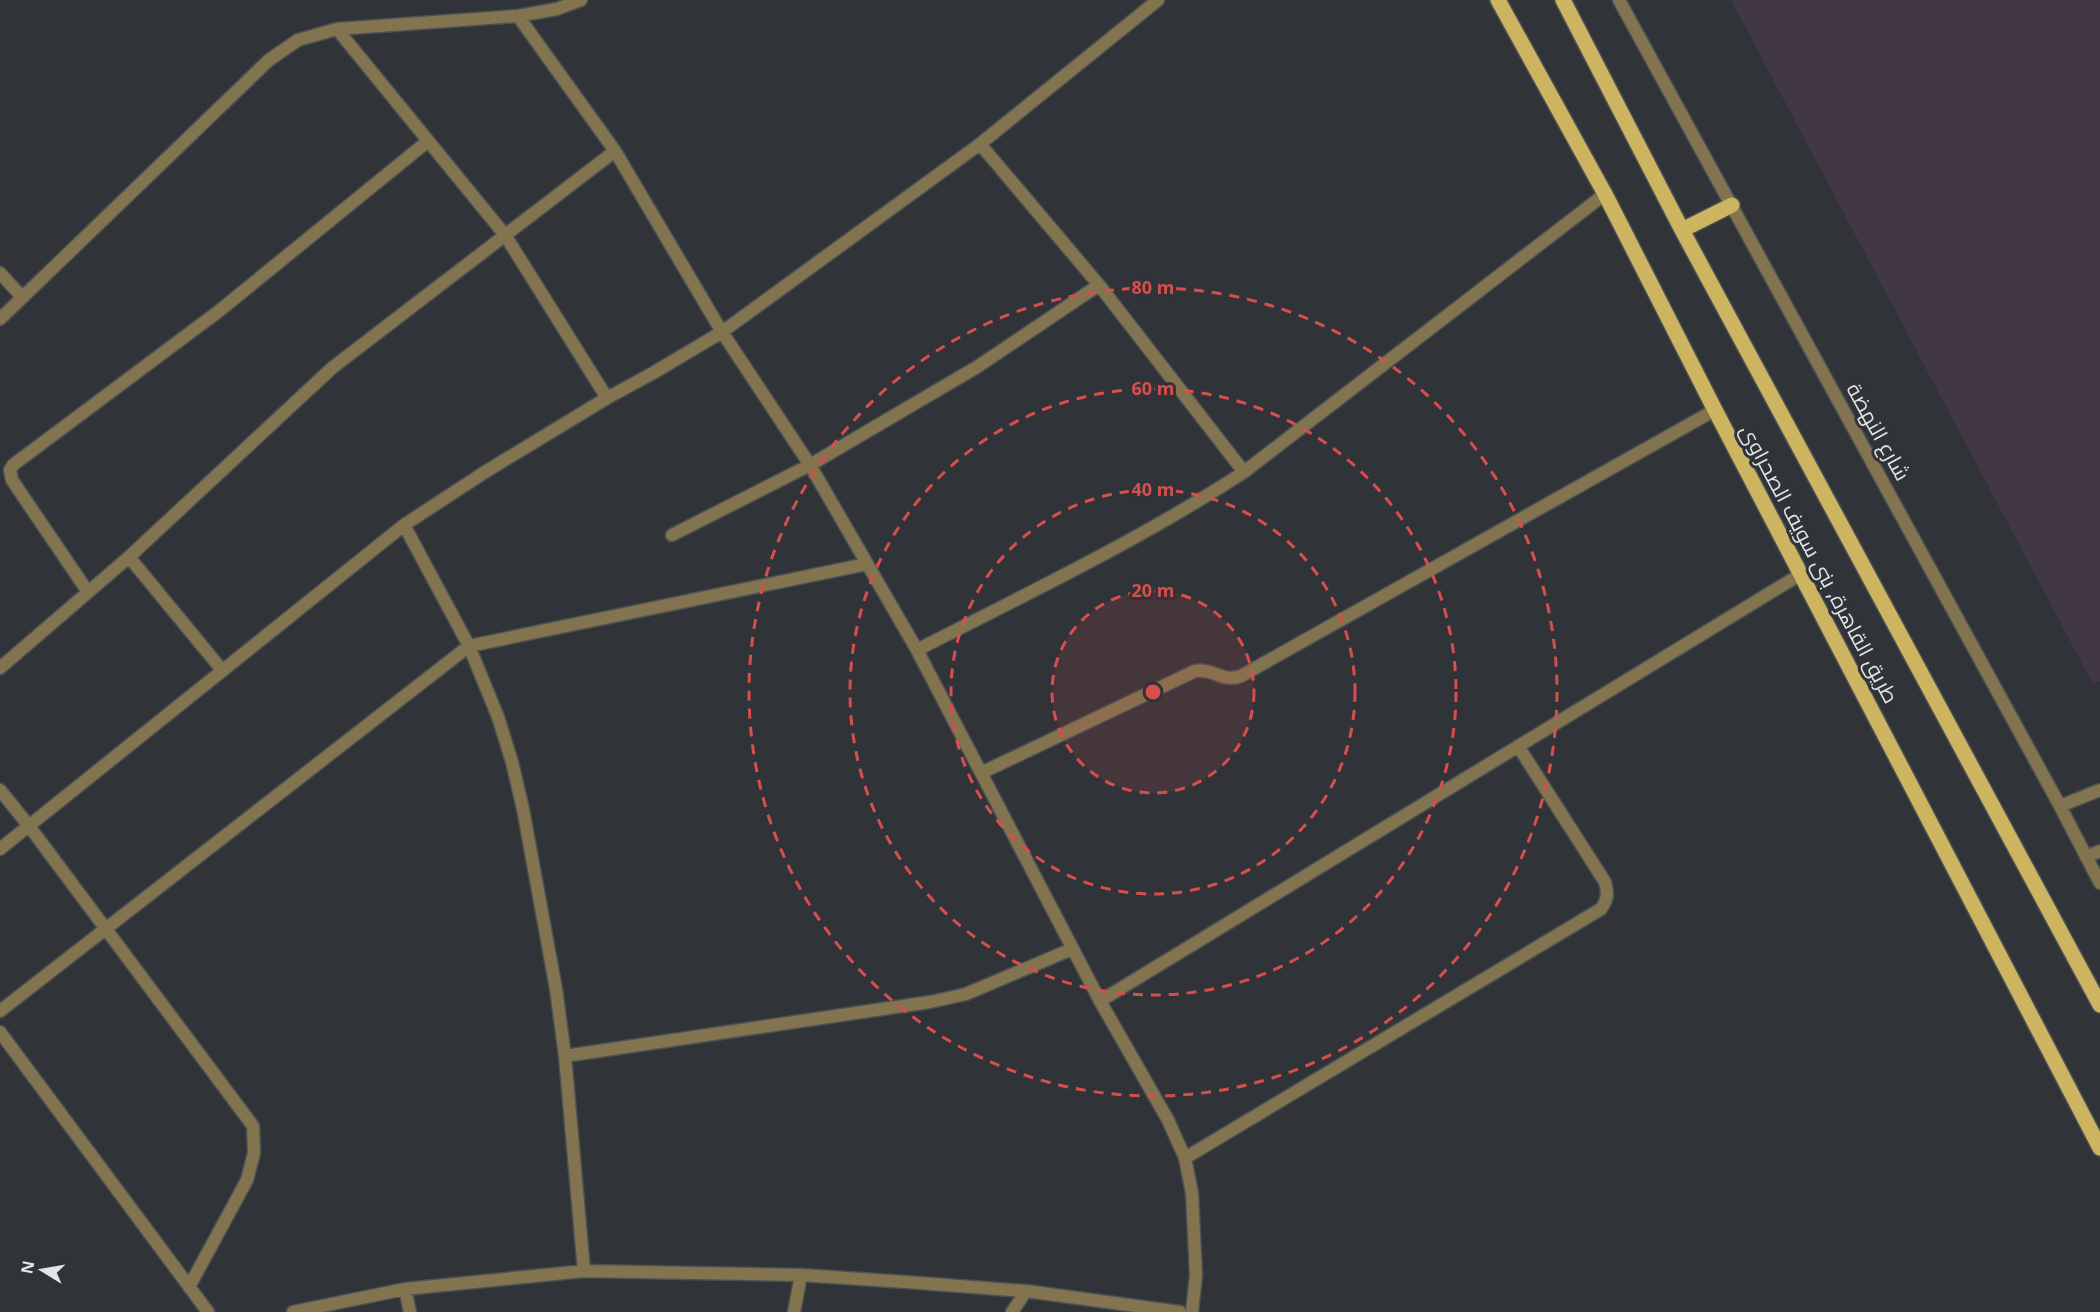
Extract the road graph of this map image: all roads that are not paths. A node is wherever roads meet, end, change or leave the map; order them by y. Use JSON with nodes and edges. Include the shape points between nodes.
{"nodes":[{"id":1,"x":581,"y":0,"type":"edge"},
{"id":2,"x":1158,"y":0,"type":"edge"},
{"id":3,"x":1498,"y":0,"type":"edge"},
{"id":4,"x":1563,"y":0,"type":"edge"},
{"id":5,"x":1619,"y":0,"type":"edge"},
{"id":6,"x":518,"y":16,"type":"junction"},
{"id":7,"x":337,"y":29,"type":"junction"},
{"id":8,"x":428,"y":141,"type":"junction"},
{"id":9,"x":980,"y":144,"type":"junction"},
{"id":10,"x":615,"y":151,"type":"junction"},
{"id":11,"x":1605,"y":194,"type":"junction"},
{"id":12,"x":1732,"y":205,"type":"junction"},
{"id":13,"x":1682,"y":230,"type":"junction"},
{"id":14,"x":505,"y":235,"type":"junction"},
{"id":15,"x":0,"y":273,"type":"edge"},
{"id":16,"x":1098,"y":285,"type":"junction"},
{"id":17,"x":22,"y":297,"type":"junction"},
{"id":18,"x":0,"y":319,"type":"edge"},
{"id":19,"x":722,"y":332,"type":"junction"},
{"id":20,"x":607,"y":398,"type":"junction"},
{"id":21,"x":1714,"y":410,"type":"junction"},
{"id":22,"x":810,"y":465,"type":"junction"},
{"id":23,"x":1244,"y":472,"type":"junction"},
{"id":24,"x":404,"y":525,"type":"junction"},
{"id":25,"x":672,"y":535,"type":"dead end"},
{"id":26,"x":129,"y":557,"type":"junction"},
{"id":27,"x":867,"y":564,"type":"junction"},
{"id":28,"x":1801,"y":574,"type":"junction"},
{"id":29,"x":88,"y":592,"type":"junction"},
{"id":30,"x":469,"y":646,"type":"junction"},
{"id":31,"x":917,"y":650,"type":"junction"},
{"id":32,"x":0,"y":668,"type":"edge"},
{"id":33,"x":222,"y":670,"type":"junction"},
{"id":34,"x":1518,"y":746,"type":"junction"},
{"id":35,"x":981,"y":773,"type":"junction"},
{"id":36,"x":0,"y":790,"type":"edge"},
{"id":37,"x":2100,"y":790,"type":"edge"},
{"id":38,"x":2060,"y":806,"type":"junction"},
{"id":39,"x":29,"y":826,"type":"junction"},
{"id":40,"x":0,"y":849,"type":"edge"},
{"id":41,"x":2100,"y":851,"type":"edge"},
{"id":42,"x":2086,"y":857,"type":"junction"},
{"id":43,"x":2100,"y":883,"type":"edge"},
{"id":44,"x":105,"y":928,"type":"junction"},
{"id":45,"x":1072,"y":949,"type":"junction"},
{"id":46,"x":1100,"y":1001,"type":"junction"},
{"id":47,"x":2100,"y":1005,"type":"edge"},
{"id":48,"x":0,"y":1011,"type":"edge"},
{"id":49,"x":0,"y":1032,"type":"edge"},
{"id":50,"x":565,"y":1056,"type":"junction"},
{"id":51,"x":2100,"y":1148,"type":"edge"},
{"id":52,"x":1185,"y":1158,"type":"junction"},
{"id":53,"x":585,"y":1271,"type":"junction"},
{"id":54,"x":801,"y":1275,"type":"junction"},
{"id":55,"x":189,"y":1287,"type":"junction"},
{"id":56,"x":405,"y":1289,"type":"junction"},
{"id":57,"x":1026,"y":1291,"type":"junction"},
{"id":58,"x":208,"y":1312,"type":"edge"},
{"id":59,"x":292,"y":1312,"type":"edge"},
{"id":60,"x":410,"y":1312,"type":"edge"},
{"id":61,"x":794,"y":1312,"type":"edge"},
{"id":62,"x":1012,"y":1312,"type":"edge"},
{"id":63,"x":1180,"y":1312,"type":"edge"},
{"id":64,"x":1192,"y":1312,"type":"edge"}],
"edges":[{"from":1,"to":6,"type":"street"},
{"from":2,"to":9,"type":"street"},
{"from":3,"to":11,"type":"main road","name":"طريق القاهرة, بنى سويف الصحراوى"},
{"from":4,"to":13,"type":"main road","name":"طريق القاهرة, بنى سويف الصحراوى"},
{"from":5,"to":12,"type":"street","name":"شارع النهضة"},
{"from":6,"to":7,"type":"street"},
{"from":6,"to":10,"type":"street"},
{"from":7,"to":8,"type":"street"},
{"from":7,"to":17,"type":"street","via":[[298,40],[269,60]]},
{"from":8,"to":14,"type":"street"},
{"from":8,"to":29,"type":"street","via":[[219,311],[13,465],[12,480]]},
{"from":9,"to":16,"type":"street"},
{"from":9,"to":19,"type":"street"},
{"from":10,"to":14,"type":"street"},
{"from":10,"to":19,"type":"street"},
{"from":11,"to":21,"type":"main road","name":"طريق القاهرة, بنى سويف الصحراوى"},
{"from":11,"to":23,"type":"street"},
{"from":12,"to":13,"type":"main road"},
{"from":12,"to":38,"type":"street","name":"شارع النهضة"},
{"from":13,"to":47,"type":"main road","name":"طريق القاهرة, بنى سويف الصحراوى"},
{"from":14,"to":20,"type":"street"},
{"from":14,"to":26,"type":"street","via":[[332,368]]},
{"from":15,"to":17,"type":"street"},
{"from":16,"to":22,"type":"street","via":[[977,367]]},
{"from":16,"to":23,"type":"street"},
{"from":17,"to":18,"type":"street"},
{"from":19,"to":20,"type":"street"},
{"from":19,"to":22,"type":"street"},
{"from":20,"to":24,"type":"street"},
{"from":21,"to":28,"type":"main road","name":"طريق القاهرة, بنى سويف الصحراوى"},
{"from":21,"to":35,"type":"street","via":[[1241,676],[1226,679],[1195,670]]},
{"from":22,"to":25,"type":"street"},
{"from":22,"to":27,"type":"street"},
{"from":23,"to":31,"type":"street","via":[[1130,541]]},
{"from":24,"to":30,"type":"street"},
{"from":24,"to":33,"type":"street"},
{"from":26,"to":29,"type":"street"},
{"from":26,"to":33,"type":"street"},
{"from":27,"to":30,"type":"street"},
{"from":27,"to":31,"type":"street"},
{"from":28,"to":34,"type":"street"},
{"from":28,"to":51,"type":"main road","name":"طريق القاهرة, بنى سويف الصحراوى"},
{"from":29,"to":32,"type":"street"},
{"from":30,"to":44,"type":"street"},
{"from":30,"to":50,"type":"street","via":[[498,717],[514,771]]},
{"from":31,"to":35,"type":"street"},
{"from":33,"to":39,"type":"street"},
{"from":34,"to":46,"type":"street"},
{"from":34,"to":52,"type":"street","via":[[1605,882],[1608,893],[1601,909]]},
{"from":35,"to":45,"type":"street"},
{"from":36,"to":39,"type":"street"},
{"from":37,"to":38,"type":"street"},
{"from":38,"to":42,"type":"street","name":"شارع النهضة"},
{"from":39,"to":40,"type":"street"},
{"from":39,"to":44,"type":"street"},
{"from":41,"to":42,"type":"street"},
{"from":42,"to":43,"type":"street","name":"شارع النهضة"},
{"from":44,"to":48,"type":"street"},
{"from":44,"to":55,"type":"street","via":[[253,1126],[254,1153],[247,1180]]},
{"from":45,"to":46,"type":"street"},
{"from":45,"to":50,"type":"street","via":[[966,994]]},
{"from":46,"to":52,"type":"street","via":[[1168,1120]]},
{"from":49,"to":55,"type":"street"},
{"from":50,"to":53,"type":"street"},
{"from":52,"to":64,"type":"street","via":[[1196,1237],[1197,1275]]},
{"from":53,"to":54,"type":"street"},
{"from":53,"to":56,"type":"street"},
{"from":54,"to":57,"type":"street"},
{"from":54,"to":61,"type":"street"},
{"from":55,"to":58,"type":"street"},
{"from":56,"to":59,"type":"street"},
{"from":56,"to":60,"type":"street"},
{"from":57,"to":62,"type":"street"},
{"from":57,"to":63,"type":"street"}]}
